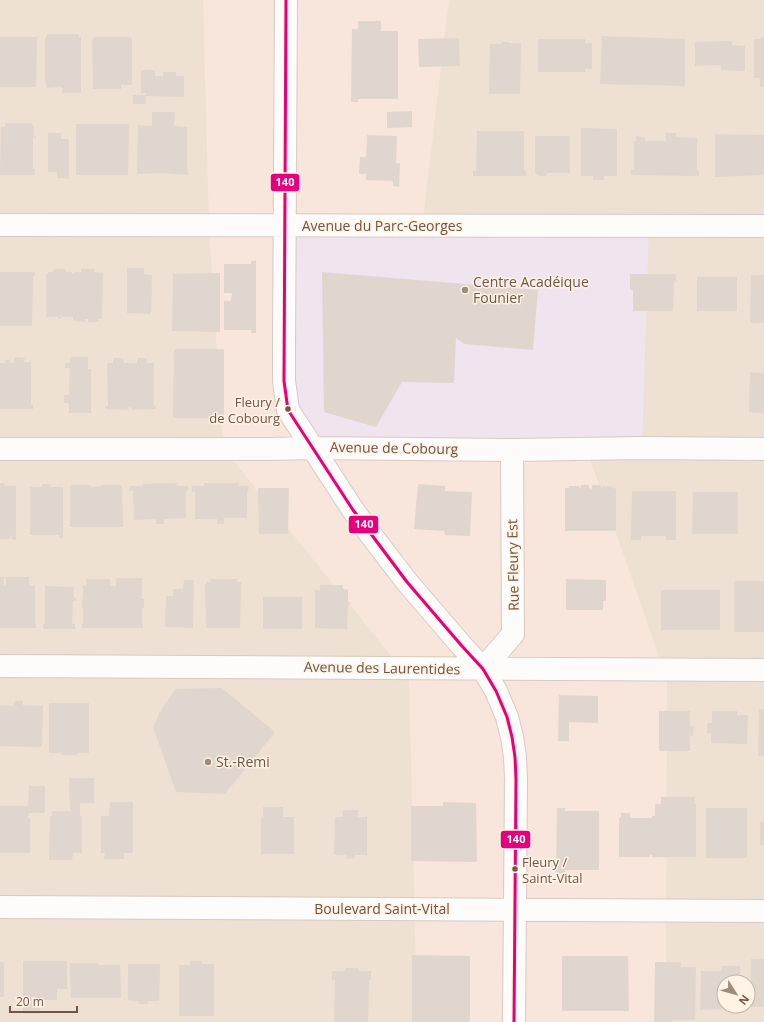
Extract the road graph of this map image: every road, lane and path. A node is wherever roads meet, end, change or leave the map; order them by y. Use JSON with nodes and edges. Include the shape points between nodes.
{"nodes":[{"id":1,"x":286,"y":0,"type":"edge"},
{"id":2,"x":0,"y":225,"type":"edge"},
{"id":3,"x":285,"y":225,"type":"junction"},
{"id":4,"x":764,"y":226,"type":"edge"},
{"id":5,"x":313,"y":448,"type":"junction"},
{"id":6,"x":0,"y":449,"type":"edge"},
{"id":7,"x":764,"y":449,"type":"edge"},
{"id":8,"x":512,"y":450,"type":"junction"},
{"id":9,"x":0,"y":666,"type":"edge"},
{"id":10,"x":483,"y":669,"type":"junction"},
{"id":11,"x":764,"y":670,"type":"edge"},
{"id":12,"x":0,"y":907,"type":"edge"},
{"id":13,"x":515,"y":910,"type":"junction"},
{"id":14,"x":764,"y":911,"type":"edge"},
{"id":15,"x":514,"y":1022,"type":"edge"}],
"edges":[{"from":1,"to":3,"type":"street"},
{"from":2,"to":3,"type":"street","name":"Avenue du Parc-Georges"},
{"from":3,"to":4,"type":"street","name":"Avenue du Parc-Georges"},
{"from":3,"to":5,"type":"street","via":[[284,381],[288,410]]},
{"from":5,"to":6,"type":"street","name":"Avenue de Cobourg"},
{"from":5,"to":8,"type":"street","name":"Avenue de Cobourg"},
{"from":5,"to":10,"type":"street","via":[[353,510],[407,582]]},
{"from":7,"to":8,"type":"street","name":"Avenue de Cobourg"},
{"from":8,"to":10,"type":"street","name":"Rue Fleury Est","via":[[513,634]]},
{"from":9,"to":10,"type":"street","name":"Avenue des Laurentides"},
{"from":10,"to":11,"type":"street","name":"Avenue des Laurentides"},
{"from":10,"to":13,"type":"street","via":[[507,717],[515,757]]},
{"from":12,"to":13,"type":"street","name":"Boulevard Saint-Vital"},
{"from":13,"to":14,"type":"street","name":"Boulevard Saint-Vital"},
{"from":13,"to":15,"type":"street"}]}
